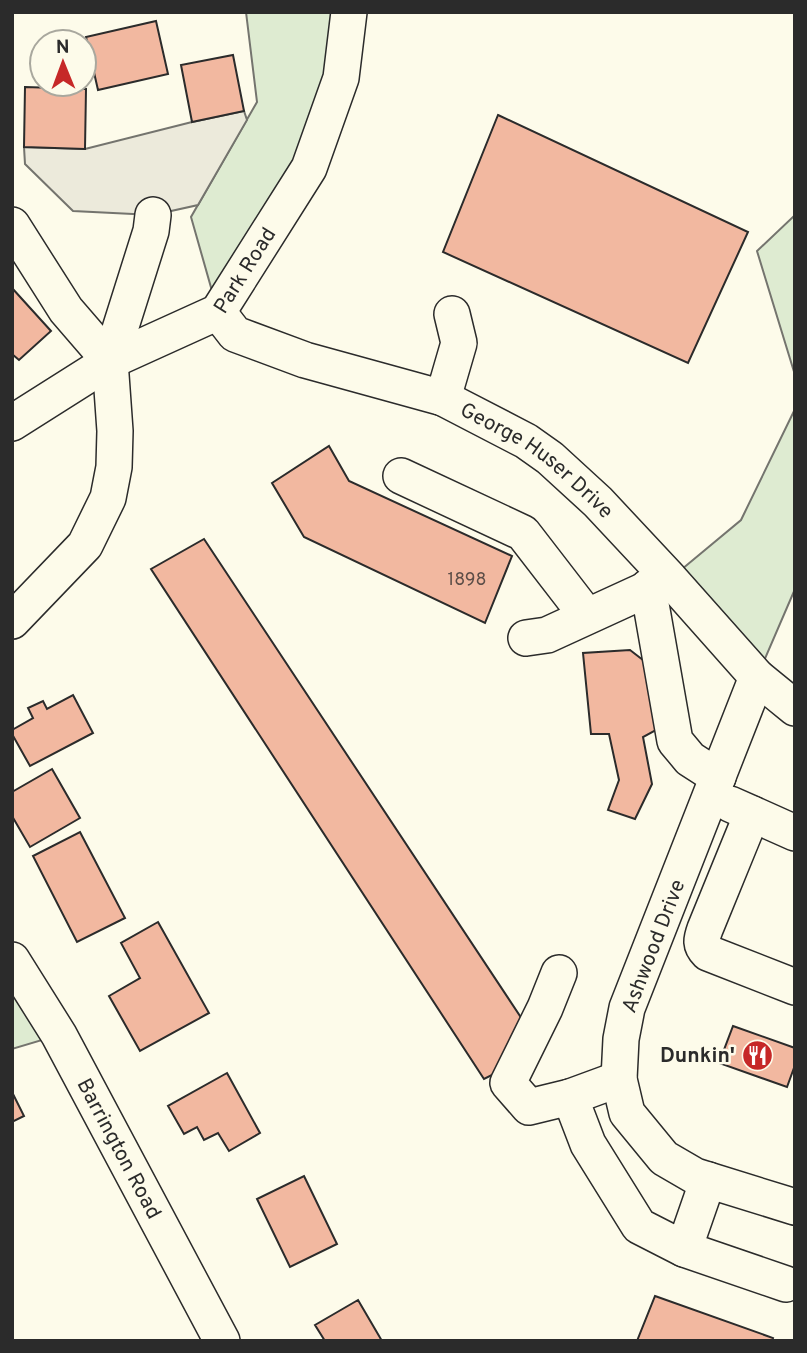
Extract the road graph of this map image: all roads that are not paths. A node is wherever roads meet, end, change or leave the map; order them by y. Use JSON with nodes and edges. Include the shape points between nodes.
{"nodes":[{"id":1,"x":349,"y":12,"type":"edge"},
{"id":2,"x":153,"y":215,"type":"dead end"},
{"id":3,"x":12,"y":225,"type":"edge"},
{"id":4,"x":218,"y":312,"type":"junction"},
{"id":5,"x":452,"y":314,"type":"dead end"},
{"id":6,"x":110,"y":361,"type":"junction"},
{"id":7,"x":443,"y":398,"type":"junction"},
{"id":8,"x":12,"y":423,"type":"edge"},
{"id":9,"x":401,"y":476,"type":"dead end"},
{"id":10,"x":659,"y":583,"type":"junction"},
{"id":11,"x":587,"y":616,"type":"junction"},
{"id":12,"x":12,"y":621,"type":"edge"},
{"id":13,"x":526,"y":638,"type":"dead end"},
{"id":14,"x":757,"y":677,"type":"junction"},
{"id":15,"x":795,"y":708,"type":"edge"},
{"id":16,"x":715,"y":786,"type":"junction"},
{"id":17,"x":752,"y":814,"type":"junction"},
{"id":18,"x":795,"y":833,"type":"edge"},
{"id":19,"x":12,"y":960,"type":"edge"},
{"id":20,"x":559,"y":973,"type":"dead end"},
{"id":21,"x":795,"y":987,"type":"edge"},
{"id":22,"x":619,"y":1079,"type":"junction"},
{"id":23,"x":570,"y":1097,"type":"junction"},
{"id":24,"x":708,"y":1180,"type":"junction"},
{"id":25,"x":795,"y":1207,"type":"edge"},
{"id":26,"x":684,"y":1249,"type":"junction"},
{"id":27,"x":786,"y":1284,"type":"dead end"},
{"id":28,"x":222,"y":1341,"type":"edge"}],
"edges":[{"from":1,"to":4,"type":"street","name":"Park Road","via":[[341,78],[309,168]]},
{"from":2,"to":6,"type":"street"},
{"from":3,"to":6,"type":"street","via":[[66,310]]},
{"from":4,"to":6,"type":"street","name":"Park Road"},
{"from":4,"to":7,"type":"street","name":"George Huser Drive","via":[[235,334],[305,360]]},
{"from":5,"to":7,"type":"street","via":[[459,343]]},
{"from":6,"to":8,"type":"street","name":"Park Road"},
{"from":6,"to":12,"type":"street","via":[[115,431],[108,498],[85,545]]},
{"from":7,"to":10,"type":"street","name":"George Huser Drive","via":[[550,458],[598,502]]},
{"from":9,"to":11,"type":"street","via":[[523,533]]},
{"from":10,"to":11,"type":"street"},
{"from":10,"to":14,"type":"street","name":"George Huser Drive"},
{"from":10,"to":16,"type":"street","via":[[675,741]]},
{"from":11,"to":13,"type":"street","via":[[547,635]]},
{"from":14,"to":15,"type":"street","name":"George Huser Drive"},
{"from":14,"to":16,"type":"street","name":"Ashwood Drive"},
{"from":16,"to":17,"type":"street"},
{"from":16,"to":22,"type":"street","name":"Ashwood Drive","via":[[627,1008]]},
{"from":17,"to":18,"type":"street"},
{"from":17,"to":21,"type":"street","via":[[701,940],[708,953]]},
{"from":19,"to":28,"type":"street","name":"Barrington Road","via":[[59,1035]]},
{"from":20,"to":23,"type":"street","via":[[524,1045],[528,1107]]},
{"from":22,"to":23,"type":"street"},
{"from":22,"to":24,"type":"street","name":"Ashwood Drive","via":[[627,1113],[664,1158]]},
{"from":23,"to":26,"type":"street","via":[[588,1144],[639,1226]]},
{"from":24,"to":25,"type":"street","name":"Ashwood Drive"},
{"from":24,"to":26,"type":"street"},
{"from":26,"to":27,"type":"street"}]}
